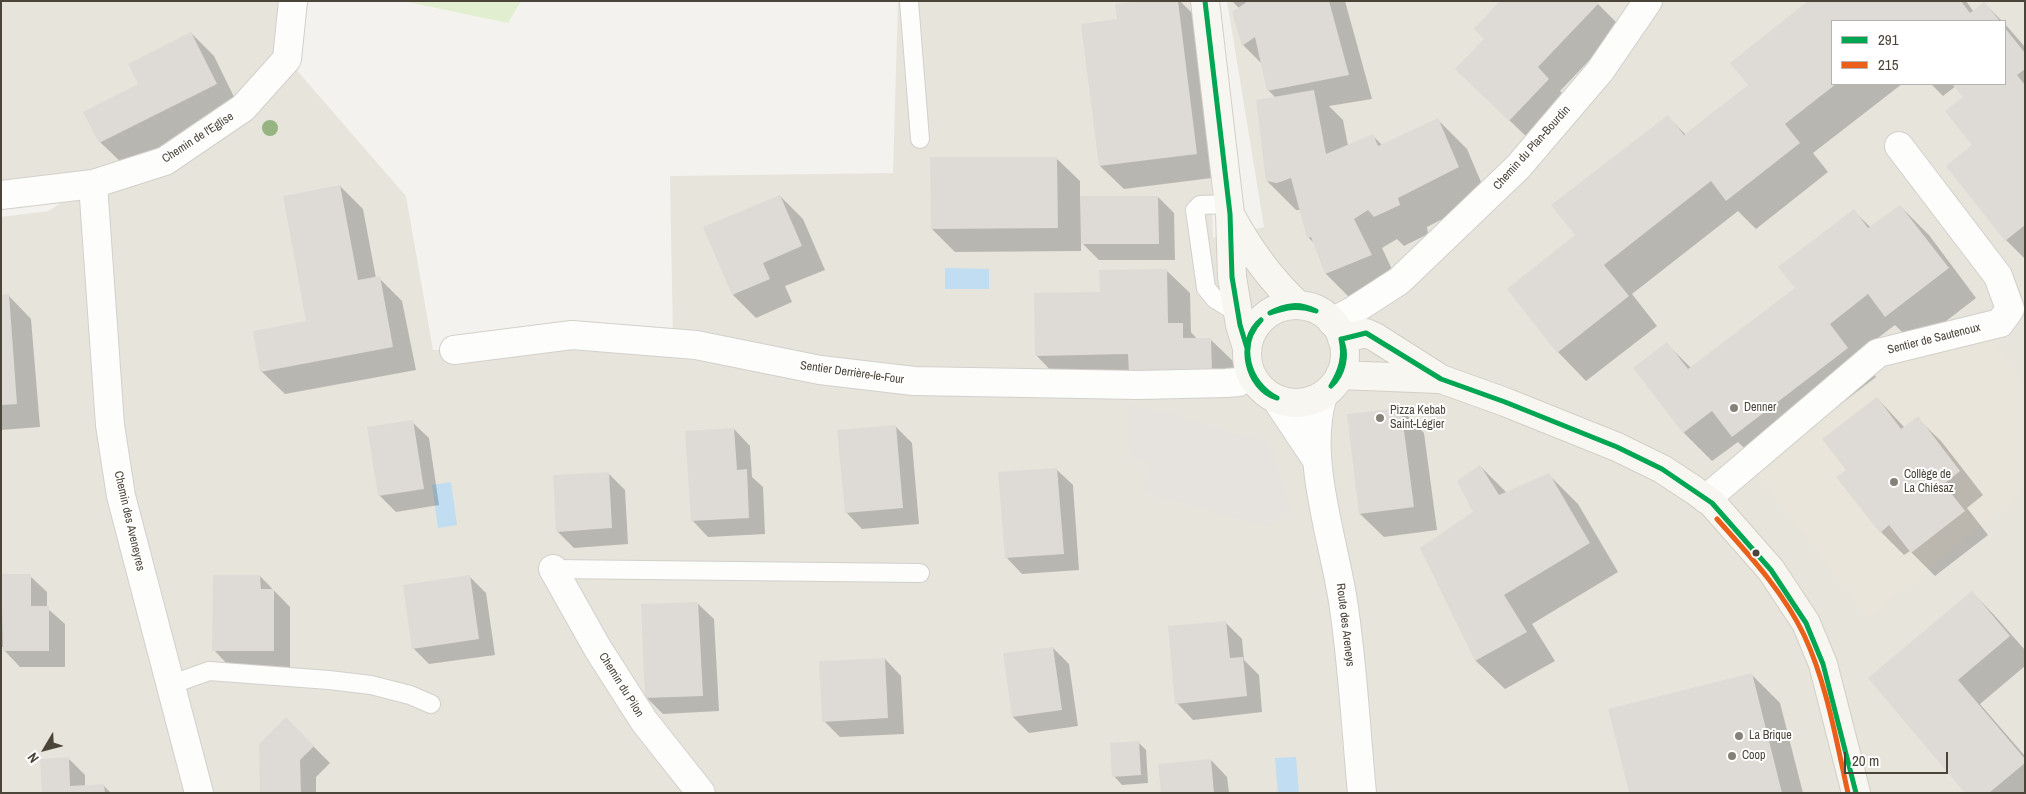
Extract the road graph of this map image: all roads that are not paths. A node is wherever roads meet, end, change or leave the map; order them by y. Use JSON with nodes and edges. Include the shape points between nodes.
{"nodes":[{"id":1,"x":293,"y":1,"type":"edge"},
{"id":2,"x":909,"y":1,"type":"edge"},
{"id":3,"x":1205,"y":1,"type":"edge"},
{"id":4,"x":1648,"y":1,"type":"edge"},
{"id":5,"x":920,"y":140,"type":"dead end"},
{"id":6,"x":1899,"y":146,"type":"dead end"},
{"id":7,"x":93,"y":184,"type":"junction"},
{"id":8,"x":1,"y":195,"type":"edge"},
{"id":9,"x":1229,"y":209,"type":"junction"},
{"id":10,"x":1400,"y":281,"type":"junction"},
{"id":11,"x":1298,"y":305,"type":"junction"},
{"id":12,"x":1347,"y":331,"type":"junction"},
{"id":13,"x":454,"y":350,"type":"dead end"},
{"id":14,"x":1249,"y":361,"type":"junction"},
{"id":15,"x":1441,"y":378,"type":"junction"},
{"id":16,"x":1331,"y":385,"type":"junction"},
{"id":17,"x":1276,"y":399,"type":"junction"},
{"id":18,"x":1316,"y":459,"type":"junction"},
{"id":19,"x":1706,"y":499,"type":"junction"},
{"id":20,"x":553,"y":569,"type":"joint"},
{"id":21,"x":920,"y":573,"type":"dead end"},
{"id":22,"x":170,"y":684,"type":"junction"},
{"id":23,"x":431,"y":704,"type":"dead end"},
{"id":24,"x":199,"y":793,"type":"edge"},
{"id":25,"x":700,"y":793,"type":"edge"},
{"id":26,"x":1362,"y":793,"type":"edge"},
{"id":27,"x":1856,"y":793,"type":"edge"}],
"edges":[{"from":1,"to":7,"type":"street","name":"Chemin de l'Eglise","via":[[287,59],[243,108],[165,161]]},
{"from":2,"to":5,"type":"lane"},
{"from":3,"to":9,"type":"main road"},
{"from":4,"to":10,"type":"street","name":"Chemin du Plan-Bourdin","via":[[1600,71],[1518,168]]},
{"from":6,"to":19,"type":"street","name":"Sentier de Sautenoux","via":[[1998,276],[2010,309],[2000,323],[1878,353]]},
{"from":7,"to":8,"type":"street","name":"Chemin de l'Eglise"},
{"from":7,"to":22,"type":"street","name":"Chemin des Aveneyres","via":[[110,426],[121,496]]},
{"from":9,"to":11,"type":"main road","via":[[1248,246],[1268,274]]},
{"from":9,"to":14,"type":"main road","via":[[1232,277]]},
{"from":10,"to":12,"type":"street","name":"Chemin du Plan-Bourdin","via":[[1393,293]]},
{"from":10,"to":12,"type":"street","name":"Chemin du Plan-Bourdin","via":[[1351,312]]},
{"from":11,"to":12,"type":"main road","via":[[1320,312]]},
{"from":11,"to":14,"type":"main road","via":[[1274,310],[1261,320],[1251,333]]},
{"from":12,"to":15,"type":"main road","via":[[1376,337]]},
{"from":12,"to":16,"type":"main road","via":[[1344,361]]},
{"from":13,"to":14,"type":"street","name":"Sentier Derrière-le-Four","via":[[572,335],[696,345],[820,370],[914,382],[989,384],[1217,384],[1239,382]]},
{"from":14,"to":17,"type":"main road","via":[[1261,389]]},
{"from":15,"to":16,"type":"main road"},
{"from":15,"to":19,"type":"main road","via":[[1617,447],[1662,470]]},
{"from":16,"to":17,"type":"main road","via":[[1308,402]]},
{"from":16,"to":18,"type":"street","name":"Route des Areneys","via":[[1318,411]]},
{"from":17,"to":18,"type":"street","name":"Route des Areneys"},
{"from":18,"to":26,"type":"street","name":"Route des Areneys","via":[[1344,607]]},
{"from":19,"to":27,"type":"main road","via":[[1771,570],[1806,623],[1823,664]]},
{"from":20,"to":21,"type":"lane"},
{"from":20,"to":25,"type":"street","name":"Chemin du Pilon","via":[[644,721]]},
{"from":22,"to":23,"type":"lane","via":[[209,671],[330,680],[371,685]]},
{"from":22,"to":24,"type":"street","name":"Chemin des Aveneyres"}]}
